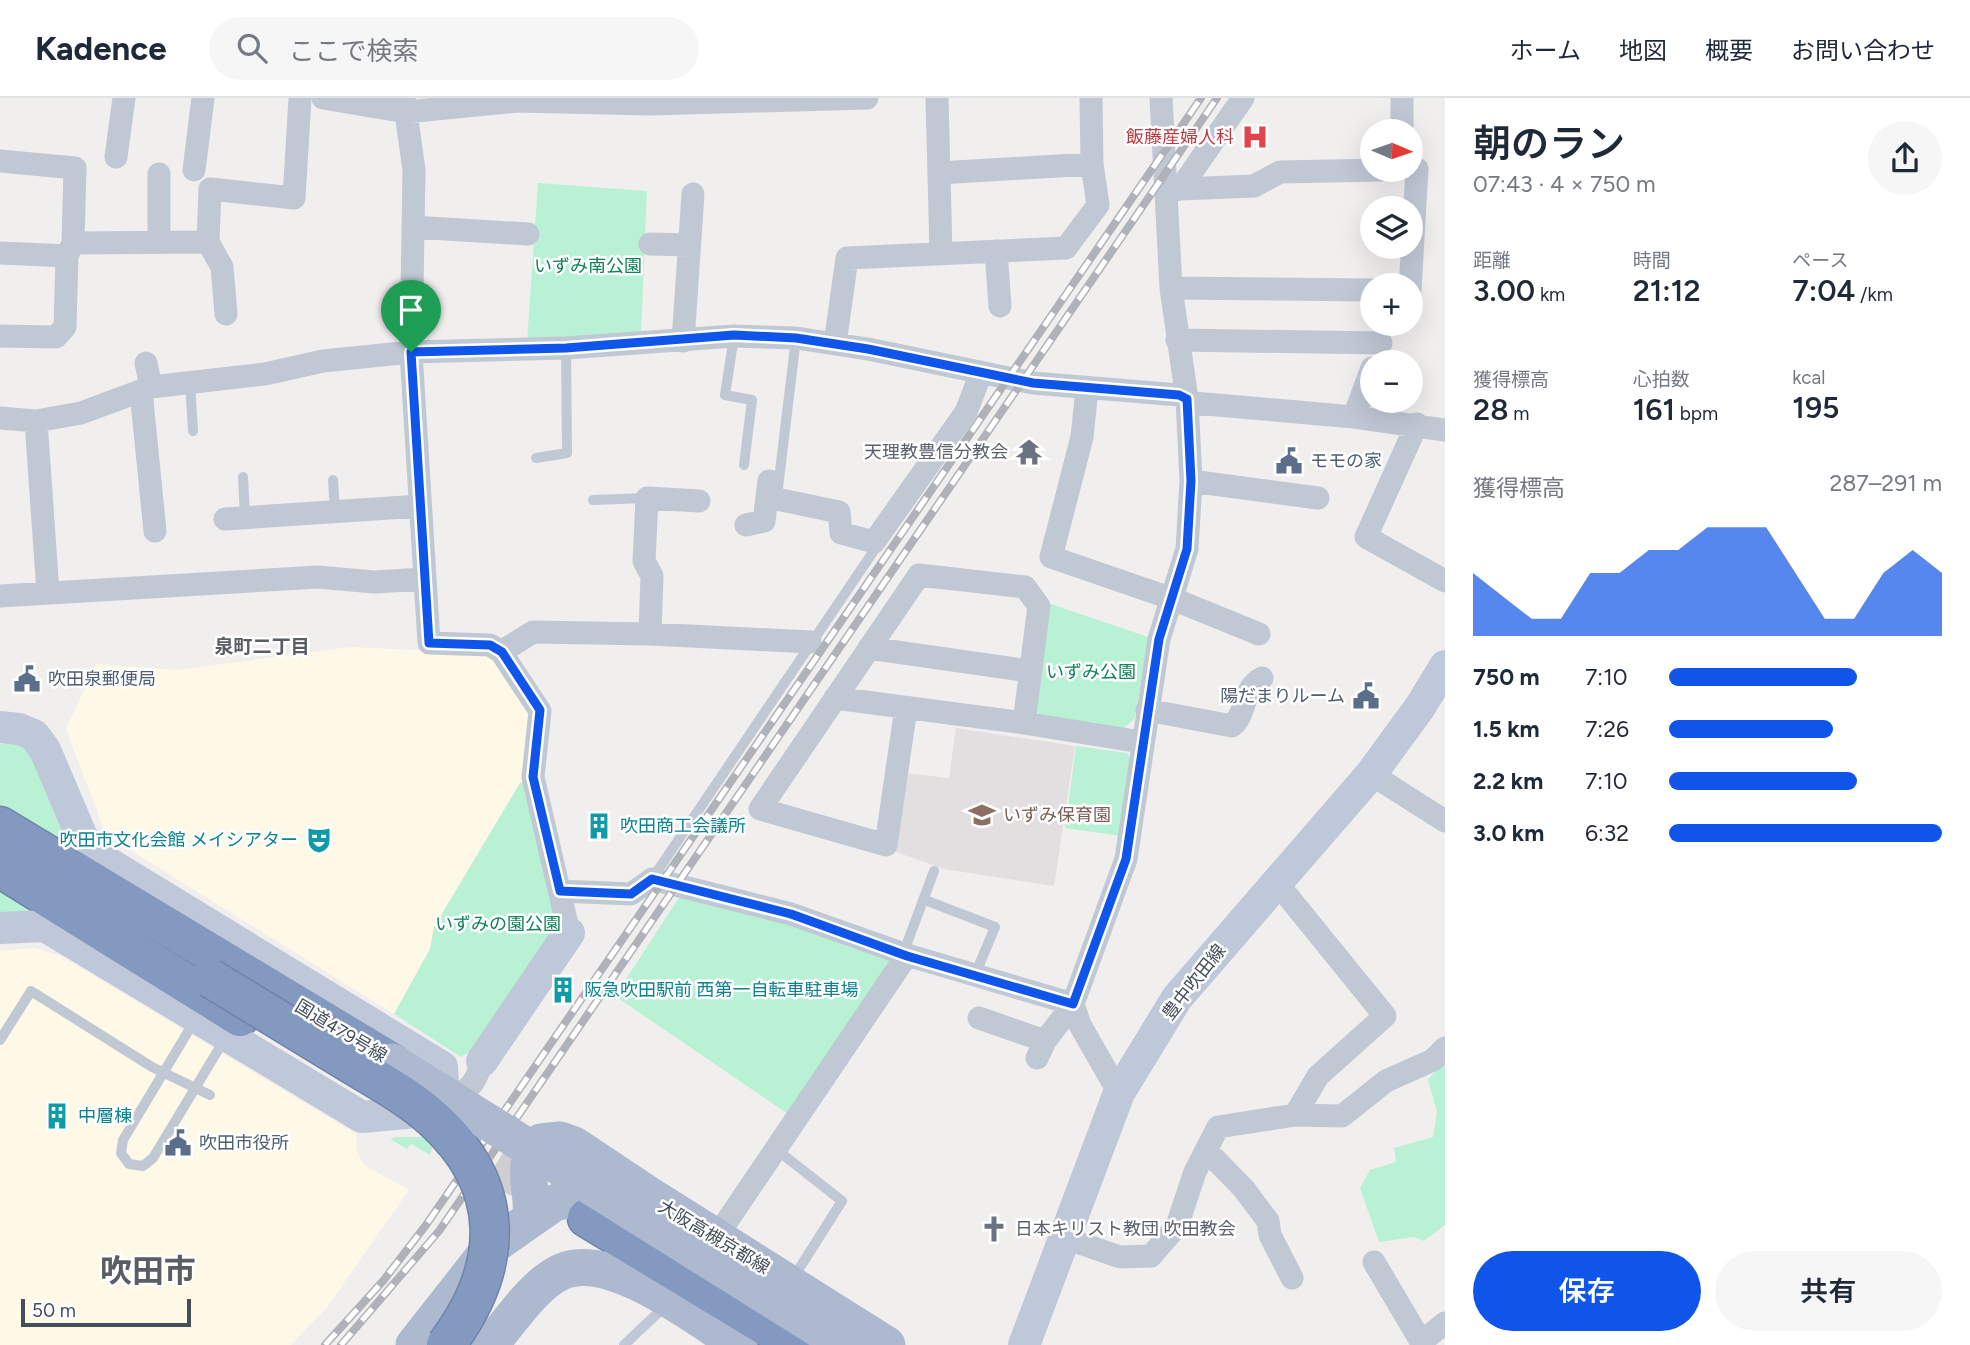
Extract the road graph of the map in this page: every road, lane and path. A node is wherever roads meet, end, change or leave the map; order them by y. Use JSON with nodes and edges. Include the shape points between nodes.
{"nodes":[{"id":1,"x":124,"y":98,"type":"edge"},
{"id":2,"x":202,"y":98,"type":"edge"},
{"id":3,"x":300,"y":98,"type":"edge"},
{"id":4,"x":323,"y":98,"type":"edge"},
{"id":5,"x":867,"y":98,"type":"edge"},
{"id":6,"x":937,"y":98,"type":"edge"},
{"id":7,"x":1091,"y":98,"type":"edge"},
{"id":8,"x":1161,"y":98,"type":"edge"},
{"id":9,"x":1243,"y":98,"type":"edge"},
{"id":10,"x":1402,"y":98,"type":"edge"},
{"id":11,"x":518,"y":100,"type":"edge"},
{"id":12,"x":654,"y":101,"type":"edge"},
{"id":13,"x":405,"y":105,"type":"edge"},
{"id":14,"x":1402,"y":119,"type":"edge"},
{"id":15,"x":116,"y":157,"type":"dead end"},
{"id":16,"x":0,"y":161,"type":"edge"},
{"id":17,"x":1092,"y":164,"type":"junction"},
{"id":18,"x":194,"y":170,"type":"dead end"},
{"id":19,"x":1360,"y":170,"type":"edge"},
{"id":20,"x":939,"y":173,"type":"junction"},
{"id":21,"x":159,"y":174,"type":"dead end"},
{"id":22,"x":1416,"y":182,"type":"edge"},
{"id":23,"x":1173,"y":190,"type":"junction"},
{"id":24,"x":692,"y":194,"type":"dead end"},
{"id":25,"x":413,"y":227,"type":"junction"},
{"id":26,"x":528,"y":234,"type":"dead end"},
{"id":27,"x":159,"y":242,"type":"junction"},
{"id":28,"x":208,"y":242,"type":"junction"},
{"id":29,"x":650,"y":244,"type":"dead end"},
{"id":30,"x":689,"y":245,"type":"junction"},
{"id":31,"x":70,"y":249,"type":"junction"},
{"id":32,"x":996,"y":251,"type":"junction"},
{"id":33,"x":0,"y":253,"type":"edge"},
{"id":34,"x":941,"y":254,"type":"junction"},
{"id":35,"x":1411,"y":273,"type":"edge"},
{"id":36,"x":1171,"y":288,"type":"junction"},
{"id":37,"x":1360,"y":290,"type":"edge"},
{"id":38,"x":1000,"y":306,"type":"dead end"},
{"id":39,"x":226,"y":314,"type":"dead end"},
{"id":40,"x":0,"y":335,"type":"edge"},
{"id":41,"x":734,"y":335,"type":"junction"},
{"id":42,"x":796,"y":338,"type":"junction"},
{"id":43,"x":1177,"y":340,"type":"junction"},
{"id":44,"x":683,"y":341,"type":"junction"},
{"id":45,"x":1381,"y":343,"type":"edge"},
{"id":46,"x":835,"y":344,"type":"junction"},
{"id":47,"x":566,"y":348,"type":"junction"},
{"id":48,"x":411,"y":352,"type":"junction"},
{"id":49,"x":146,"y":363,"type":"dead end"},
{"id":50,"x":981,"y":373,"type":"junction"},
{"id":51,"x":190,"y":383,"type":"junction"},
{"id":52,"x":146,"y":389,"type":"junction"},
{"id":53,"x":1087,"y":389,"type":"junction"},
{"id":54,"x":1187,"y":399,"type":"junction"},
{"id":55,"x":1360,"y":401,"type":"edge"},
{"id":56,"x":1354,"y":417,"type":"junction"},
{"id":57,"x":0,"y":418,"type":"edge"},
{"id":58,"x":36,"y":421,"type":"junction"},
{"id":59,"x":1417,"y":424,"type":"junction"},
{"id":60,"x":1445,"y":430,"type":"edge"},
{"id":61,"x":193,"y":431,"type":"dead end"},
{"id":62,"x":536,"y":458,"type":"dead end"},
{"id":63,"x":744,"y":465,"type":"dead end"},
{"id":64,"x":243,"y":477,"type":"dead end"},
{"id":65,"x":332,"y":480,"type":"dead end"},
{"id":66,"x":1191,"y":481,"type":"junction"},
{"id":67,"x":771,"y":492,"type":"junction"},
{"id":68,"x":647,"y":498,"type":"junction"},
{"id":69,"x":1318,"y":498,"type":"dead end"},
{"id":70,"x":593,"y":500,"type":"dead end"},
{"id":71,"x":699,"y":500,"type":"dead end"},
{"id":72,"x":420,"y":506,"type":"junction"},
{"id":73,"x":335,"y":511,"type":"junction"},
{"id":74,"x":235,"y":518,"type":"joint"},
{"id":75,"x":746,"y":525,"type":"dead end"},
{"id":76,"x":155,"y":531,"type":"dead end"},
{"id":77,"x":874,"y":542,"type":"junction"},
{"id":78,"x":424,"y":579,"type":"junction"},
{"id":79,"x":1445,"y":581,"type":"edge"},
{"id":80,"x":48,"y":593,"type":"junction"},
{"id":81,"x":0,"y":596,"type":"edge"},
{"id":82,"x":1173,"y":598,"type":"junction"},
{"id":83,"x":650,"y":634,"type":"junction"},
{"id":84,"x":1258,"y":634,"type":"dead end"},
{"id":85,"x":810,"y":642,"type":"junction"},
{"id":86,"x":869,"y":648,"type":"junction"},
{"id":87,"x":502,"y":652,"type":"junction"},
{"id":88,"x":1445,"y":666,"type":"edge"},
{"id":89,"x":1030,"y":671,"type":"junction"},
{"id":90,"x":1262,"y":678,"type":"dead end"},
{"id":91,"x":835,"y":698,"type":"junction"},
{"id":92,"x":906,"y":708,"type":"junction"},
{"id":93,"x":1147,"y":710,"type":"junction"},
{"id":94,"x":1024,"y":723,"type":"junction"},
{"id":95,"x":1,"y":728,"type":"edge"},
{"id":96,"x":1141,"y":743,"type":"junction"},
{"id":97,"x":1371,"y":774,"type":"junction"},
{"id":98,"x":1445,"y":821,"type":"edge"},
{"id":99,"x":3,"y":840,"type":"edge"},
{"id":100,"x":934,"y":871,"type":"dead end"},
{"id":101,"x":652,"y":879,"type":"junction"},
{"id":102,"x":1277,"y":883,"type":"junction"},
{"id":103,"x":560,"y":891,"type":"junction"},
{"id":104,"x":925,"y":900,"type":"junction"},
{"id":105,"x":0,"y":928,"type":"edge"},
{"id":106,"x":569,"y":933,"type":"joint"},
{"id":107,"x":907,"y":956,"type":"junction"},
{"id":108,"x":216,"y":969,"type":"junction"},
{"id":109,"x":975,"y":975,"type":"junction"},
{"id":110,"x":1073,"y":1004,"type":"junction"},
{"id":111,"x":197,"y":1017,"type":"junction"},
{"id":112,"x":979,"y":1018,"type":"dead end"},
{"id":113,"x":227,"y":1035,"type":"junction"},
{"id":114,"x":0,"y":1040,"type":"edge"},
{"id":115,"x":1445,"y":1048,"type":"edge"},
{"id":116,"x":482,"y":1061,"type":"junction"},
{"id":117,"x":392,"y":1062,"type":"junction"},
{"id":118,"x":442,"y":1067,"type":"junction"},
{"id":119,"x":165,"y":1072,"type":"junction"},
{"id":120,"x":196,"y":1087,"type":"junction"},
{"id":121,"x":1119,"y":1093,"type":"junction"},
{"id":122,"x":210,"y":1095,"type":"dead end"},
{"id":123,"x":384,"y":1101,"type":"dead end"},
{"id":124,"x":435,"y":1104,"type":"junction"},
{"id":125,"x":1295,"y":1115,"type":"junction"},
{"id":126,"x":778,"y":1150,"type":"junction"},
{"id":127,"x":1206,"y":1150,"type":"junction"},
{"id":128,"x":657,"y":1200,"type":"junction"},
{"id":129,"x":531,"y":1217,"type":"junction"},
{"id":130,"x":587,"y":1218,"type":"tunnel mouth"},
{"id":131,"x":717,"y":1236,"type":"junction"},
{"id":132,"x":1065,"y":1238,"type":"junction"},
{"id":133,"x":1374,"y":1262,"type":"dead end"},
{"id":134,"x":1292,"y":1278,"type":"dead end"},
{"id":135,"x":791,"y":1283,"type":"junction"},
{"id":136,"x":660,"y":1311,"type":"dead end"},
{"id":137,"x":1445,"y":1323,"type":"edge"},
{"id":138,"x":841,"y":1343,"type":"edge"},
{"id":139,"x":1422,"y":1343,"type":"edge"},
{"id":140,"x":415,"y":1345,"type":"edge"},
{"id":141,"x":446,"y":1345,"type":"edge"},
{"id":142,"x":463,"y":1345,"type":"edge"},
{"id":143,"x":490,"y":1345,"type":"edge"},
{"id":144,"x":624,"y":1345,"type":"edge"},
{"id":145,"x":739,"y":1345,"type":"edge"},
{"id":146,"x":797,"y":1345,"type":"edge"},
{"id":147,"x":887,"y":1345,"type":"edge"},
{"id":148,"x":1024,"y":1345,"type":"edge"}],
"edges":[{"from":1,"to":15,"type":"street"},
{"from":2,"to":18,"type":"street"},
{"from":3,"to":28,"type":"street","via":[[294,198],[210,189]]},
{"from":4,"to":13,"type":"street"},
{"from":5,"to":12,"type":"street"},
{"from":6,"to":20,"type":"street"},
{"from":7,"to":17,"type":"street"},
{"from":8,"to":23,"type":"street"},
{"from":9,"to":23,"type":"street"},
{"from":10,"to":14,"type":"street"},
{"from":11,"to":12,"type":"street"},
{"from":11,"to":13,"type":"street"},
{"from":13,"to":25,"type":"street","via":[[414,170]]},
{"from":16,"to":31,"type":"street","via":[[75,168]]},
{"from":17,"to":20,"type":"street"},
{"from":17,"to":32,"type":"street","via":[[1098,205],[1066,248]]},
{"from":19,"to":23,"type":"street","via":[[1280,172],[1254,186]]},
{"from":20,"to":34,"type":"street"},
{"from":21,"to":27,"type":"street"},
{"from":22,"to":35,"type":"street"},
{"from":23,"to":36,"type":"street"},
{"from":24,"to":30,"type":"street"},
{"from":25,"to":26,"type":"street"},
{"from":25,"to":48,"type":"street"},
{"from":27,"to":28,"type":"street"},
{"from":27,"to":31,"type":"street"},
{"from":28,"to":39,"type":"street","via":[[222,267]]},
{"from":29,"to":30,"type":"street"},
{"from":30,"to":44,"type":"street"},
{"from":31,"to":33,"type":"street"},
{"from":31,"to":40,"type":"street","via":[[65,327],[56,337]]},
{"from":32,"to":34,"type":"street"},
{"from":32,"to":38,"type":"street"},
{"from":34,"to":46,"type":"street","via":[[847,258]]},
{"from":36,"to":37,"type":"street"},
{"from":36,"to":43,"type":"street"},
{"from":41,"to":42,"type":"street"},
{"from":41,"to":44,"type":"street"},
{"from":41,"to":63,"type":"lane","via":[[725,395],[752,400]]},
{"from":42,"to":46,"type":"street"},
{"from":42,"to":67,"type":"lane"},
{"from":43,"to":45,"type":"street"},
{"from":43,"to":54,"type":"street"},
{"from":44,"to":47,"type":"street"},
{"from":46,"to":50,"type":"street"},
{"from":47,"to":48,"type":"street"},
{"from":47,"to":62,"type":"lane","via":[[567,453]]},
{"from":48,"to":51,"type":"street"},
{"from":48,"to":72,"type":"street"},
{"from":49,"to":52,"type":"street"},
{"from":50,"to":53,"type":"street"},
{"from":50,"to":77,"type":"street","via":[[966,412]]},
{"from":51,"to":52,"type":"street"},
{"from":51,"to":61,"type":"lane"},
{"from":52,"to":58,"type":"street","via":[[81,412]]},
{"from":52,"to":76,"type":"street"},
{"from":53,"to":54,"type":"street"},
{"from":53,"to":82,"type":"street","via":[[1082,437],[1051,557]]},
{"from":54,"to":56,"type":"street"},
{"from":54,"to":66,"type":"street"},
{"from":55,"to":56,"type":"street"},
{"from":56,"to":59,"type":"street"},
{"from":57,"to":58,"type":"street"},
{"from":58,"to":80,"type":"street"},
{"from":59,"to":60,"type":"street"},
{"from":59,"to":79,"type":"street","via":[[1366,537]]},
{"from":64,"to":74,"type":"lane"},
{"from":65,"to":73,"type":"lane"},
{"from":66,"to":69,"type":"street"},
{"from":66,"to":82,"type":"street","via":[[1187,549]]},
{"from":67,"to":75,"type":"street","via":[[764,521]]},
{"from":67,"to":77,"type":"street","via":[[839,512],[841,533]]},
{"from":68,"to":70,"type":"lane"},
{"from":68,"to":71,"type":"street"},
{"from":68,"to":83,"type":"street","via":[[644,561],[652,576]]},
{"from":72,"to":73,"type":"street"},
{"from":72,"to":78,"type":"street"},
{"from":73,"to":74,"type":"street"},
{"from":77,"to":85,"type":"lane","via":[[873,552]]},
{"from":78,"to":80,"type":"street","via":[[374,582],[318,577]]},
{"from":78,"to":87,"type":"street","via":[[429,643],[490,645]]},
{"from":80,"to":81,"type":"street"},
{"from":82,"to":84,"type":"street"},
{"from":82,"to":93,"type":"street","via":[[1159,639]]},
{"from":83,"to":85,"type":"street"},
{"from":83,"to":87,"type":"street","via":[[533,632]]},
{"from":85,"to":101,"type":"lane"},
{"from":86,"to":89,"type":"street"},
{"from":86,"to":89,"type":"street","via":[[919,575],[1026,586],[1039,606]]},
{"from":86,"to":91,"type":"street"},
{"from":87,"to":103,"type":"street","via":[[540,710],[533,777]]},
{"from":88,"to":97,"type":"street","name":"豊中吹田線"},
{"from":89,"to":94,"type":"street"},
{"from":90,"to":93,"type":"street","via":[[1251,686],[1232,726]]},
{"from":91,"to":92,"type":"street"},
{"from":91,"to":92,"type":"street","via":[[760,809],[886,845]]},
{"from":92,"to":94,"type":"street"},
{"from":93,"to":96,"type":"street"},
{"from":94,"to":96,"type":"street"},
{"from":95,"to":118,"type":"street","via":[[34,735],[95,855]]},
{"from":96,"to":110,"type":"street","via":[[1126,859]]},
{"from":97,"to":98,"type":"street"},
{"from":97,"to":102,"type":"street","name":"豊中吹田線"},
{"from":99,"to":108,"type":"highway","name":"国道479号線"},
{"from":99,"to":123,"type":"highway","via":[[220,1006]]},
{"from":100,"to":104,"type":"lane"},
{"from":101,"to":103,"type":"street","via":[[631,894]]},
{"from":101,"to":107,"type":"street","via":[[791,914]]},
{"from":102,"to":121,"type":"street","name":"豊中吹田線","via":[[1177,998]]},
{"from":102,"to":125,"type":"street","via":[[1385,1016],[1318,1076]]},
{"from":103,"to":106,"type":"street"},
{"from":104,"to":107,"type":"lane","via":[[906,946]]},
{"from":104,"to":109,"type":"lane","via":[[995,927]]},
{"from":105,"to":111,"type":"street","via":[[45,926]]},
{"from":106,"to":116,"type":"street"},
{"from":107,"to":109,"type":"street"},
{"from":107,"to":126,"type":"street"},
{"from":108,"to":117,"type":"highway","name":"国道479号線"},
{"from":108,"to":141,"type":"highway","name":"国道479号線","bridge":true,"via":[[402,1095],[448,1133],[474,1167],[490,1220],[487,1264],[471,1308]]},
{"from":109,"to":110,"type":"street"},
{"from":110,"to":112,"type":"street","via":[[1041,1049]]},
{"from":110,"to":121,"type":"street"},
{"from":111,"to":113,"type":"street"},
{"from":111,"to":119,"type":"lane"},
{"from":113,"to":120,"type":"lane"},
{"from":113,"to":124,"type":"street","via":[[362,1117],[417,1112]]},
{"from":114,"to":119,"type":"lane","via":[[31,991]]},
{"from":115,"to":125,"type":"street","via":[[1433,1060],[1386,1081],[1342,1116]]},
{"from":116,"to":118,"type":"street","via":[[457,1070]]},
{"from":116,"to":124,"type":"street","via":[[466,1093]]},
{"from":117,"to":138,"type":"main road","bridge":true},
{"from":117,"to":142,"type":"highway","name":"国道479号線","bridge":true,"via":[[459,1123],[500,1184],[508,1229],[504,1268],[483,1316]]},
{"from":118,"to":124,"type":"street","via":[[443,1084]]},
{"from":119,"to":120,"type":"lane"},
{"from":119,"to":120,"type":"lane","via":[[124,1140],[121,1153],[129,1164],[143,1166],[153,1158]]},
{"from":120,"to":122,"type":"lane"},
{"from":121,"to":132,"type":"street","name":"豊中吹田線"},
{"from":125,"to":127,"type":"street","via":[[1218,1127]]},
{"from":126,"to":131,"type":"street"},
{"from":126,"to":135,"type":"lane","via":[[842,1201]]},
{"from":127,"to":132,"type":"street","via":[[1177,1226],[1151,1256],[1120,1257]]},
{"from":127,"to":134,"type":"street","via":[[1268,1221],[1270,1235]]},
{"from":128,"to":129,"type":"main road","name":"大阪高槻京都線","via":[[591,1195],[554,1203]]},
{"from":128,"to":129,"type":"main road","via":[[574,1145],[560,1140],[541,1142],[530,1155]]},
{"from":128,"to":131,"type":"main road","name":"大阪高槻京都線"},
{"from":129,"to":140,"type":"main road","name":"大阪高槻京都線","via":[[491,1247]]},
{"from":130,"to":146,"type":"highway"},
{"from":131,"to":135,"type":"main road","name":"大阪高槻京都線"},
{"from":132,"to":148,"type":"street","name":"豊中吹田線"},
{"from":133,"to":139,"type":"street"},
{"from":135,"to":147,"type":"main road","name":"大阪高槻京都線"},
{"from":136,"to":144,"type":"lane"},
{"from":137,"to":139,"type":"street"},
{"from":143,"to":145,"type":"main road","via":[[542,1286],[561,1272],[598,1267],[647,1287]]}]}
